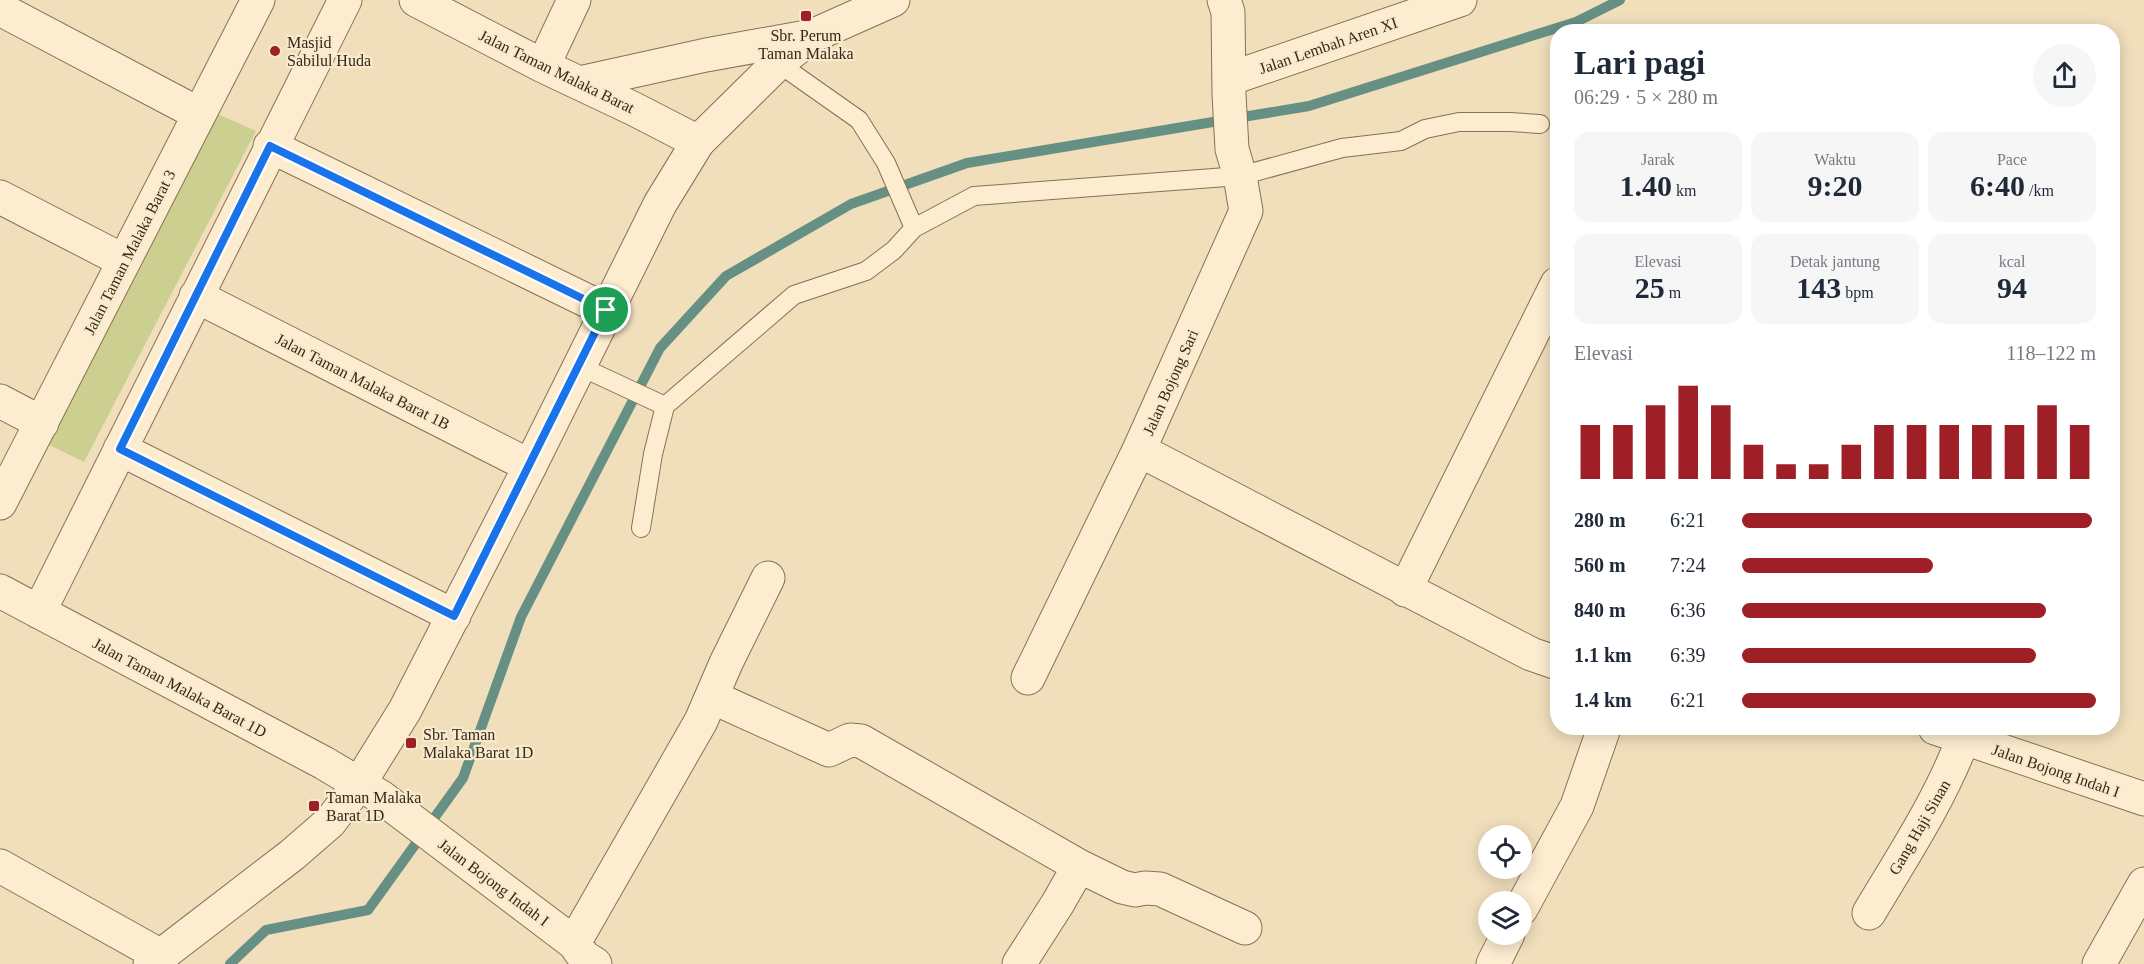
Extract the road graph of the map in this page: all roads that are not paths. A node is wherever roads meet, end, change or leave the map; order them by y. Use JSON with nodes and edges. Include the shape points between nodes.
{"nodes":[{"id":1,"x":258,"y":0,"type":"edge"},
{"id":2,"x":345,"y":0,"type":"edge"},
{"id":3,"x":416,"y":0,"type":"edge"},
{"id":4,"x":574,"y":0,"type":"edge"},
{"id":5,"x":893,"y":0,"type":"edge"},
{"id":6,"x":1224,"y":0,"type":"edge"},
{"id":7,"x":1460,"y":0,"type":"edge"},
{"id":8,"x":0,"y":9,"type":"edge"},
{"id":9,"x":812,"y":36,"type":"junction"},
{"id":10,"x":778,"y":63,"type":"junction"},
{"id":11,"x":543,"y":66,"type":"junction"},
{"id":12,"x":579,"y":83,"type":"junction"},
{"id":13,"x":1229,"y":87,"type":"junction"},
{"id":14,"x":200,"y":114,"type":"junction"},
{"id":15,"x":1540,"y":124,"type":"dead end"},
{"id":16,"x":698,"y":142,"type":"junction"},
{"id":17,"x":270,"y":146,"type":"junction"},
{"id":18,"x":1236,"y":163,"type":"junction"},
{"id":19,"x":0,"y":197,"type":"edge"},
{"id":20,"x":914,"y":228,"type":"junction"},
{"id":21,"x":124,"y":261,"type":"junction"},
{"id":22,"x":196,"y":296,"type":"junction"},
{"id":23,"x":1550,"y":298,"type":"edge"},
{"id":24,"x":606,"y":310,"type":"junction"},
{"id":25,"x":579,"y":366,"type":"junction"},
{"id":26,"x":0,"y":401,"type":"edge"},
{"id":27,"x":657,"y":403,"type":"junction"},
{"id":28,"x":42,"y":423,"type":"junction"},
{"id":29,"x":120,"y":449,"type":"junction"},
{"id":30,"x":1139,"y":450,"type":"junction"},
{"id":31,"x":530,"y":466,"type":"junction"},
{"id":32,"x":0,"y":503,"type":"edge"},
{"id":33,"x":640,"y":528,"type":"dead end"},
{"id":34,"x":768,"y":578,"type":"dead end"},
{"id":35,"x":1405,"y":590,"type":"junction"},
{"id":36,"x":0,"y":591,"type":"edge"},
{"id":37,"x":39,"y":612,"type":"junction"},
{"id":38,"x":454,"y":616,"type":"junction"},
{"id":39,"x":1550,"y":656,"type":"edge"},
{"id":40,"x":1028,"y":678,"type":"dead end"},
{"id":41,"x":712,"y":697,"type":"junction"},
{"id":42,"x":1602,"y":735,"type":"edge"},
{"id":43,"x":1949,"y":735,"type":"edge"},
{"id":44,"x":1955,"y":735,"type":"edge"},
{"id":45,"x":359,"y":784,"type":"junction"},
{"id":46,"x":2144,"y":799,"type":"edge"},
{"id":47,"x":0,"y":866,"type":"edge"},
{"id":48,"x":1079,"y":866,"type":"junction"},
{"id":49,"x":2144,"y":884,"type":"edge"},
{"id":50,"x":1531,"y":891,"type":"edge"},
{"id":51,"x":1869,"y":913,"type":"dead end"},
{"id":52,"x":1245,"y":928,"type":"dead end"},
{"id":53,"x":1502,"y":945,"type":"edge"},
{"id":54,"x":584,"y":953,"type":"edge"},
{"id":55,"x":156,"y":960,"type":"edge"},
{"id":56,"x":1019,"y":964,"type":"edge"},
{"id":57,"x":1493,"y":964,"type":"edge"},
{"id":58,"x":2099,"y":964,"type":"edge"}],
"edges":[{"from":1,"to":14,"type":"street","name":"Jalan Taman Malaka Barat 3"},
{"from":2,"to":17,"type":"street"},
{"from":3,"to":11,"type":"street","name":"Jalan Taman Malaka Barat"},
{"from":4,"to":11,"type":"street"},
{"from":5,"to":9,"type":"street"},
{"from":6,"to":13,"type":"street","name":"Jalan Bojong Sari","via":[[1228,12]]},
{"from":7,"to":13,"type":"street","name":"Jalan Lembah Aren XI"},
{"from":8,"to":14,"type":"street"},
{"from":9,"to":10,"type":"street"},
{"from":9,"to":12,"type":"street"},
{"from":10,"to":16,"type":"street"},
{"from":10,"to":20,"type":"lane","via":[[859,120],[886,163]]},
{"from":11,"to":12,"type":"street","name":"Jalan Taman Malaka Barat"},
{"from":12,"to":16,"type":"street","name":"Jalan Taman Malaka Barat"},
{"from":13,"to":18,"type":"street","name":"Jalan Bojong Sari"},
{"from":14,"to":21,"type":"street","name":"Jalan Taman Malaka Barat 3"},
{"from":15,"to":18,"type":"lane","via":[[1459,122],[1425,129],[1401,141]]},
{"from":16,"to":24,"type":"street","via":[[660,204]]},
{"from":17,"to":22,"type":"street"},
{"from":17,"to":24,"type":"street"},
{"from":18,"to":20,"type":"lane","via":[[974,196]]},
{"from":18,"to":30,"type":"street","name":"Jalan Bojong Sari","via":[[1246,212]]},
{"from":19,"to":21,"type":"street"},
{"from":20,"to":27,"type":"lane","via":[[894,250],[866,271],[794,295]]},
{"from":21,"to":28,"type":"street","name":"Jalan Taman Malaka Barat 3"},
{"from":22,"to":29,"type":"street"},
{"from":22,"to":31,"type":"street","name":"Jalan Taman Malaka Barat 1B"},
{"from":23,"to":35,"type":"street"},
{"from":24,"to":25,"type":"street"},
{"from":25,"to":27,"type":"lane"},
{"from":25,"to":31,"type":"street"},
{"from":26,"to":28,"type":"street"},
{"from":27,"to":33,"type":"lane"},
{"from":28,"to":32,"type":"street","name":"Jalan Taman Malaka Barat 3"},
{"from":29,"to":37,"type":"street"},
{"from":29,"to":38,"type":"street"},
{"from":30,"to":35,"type":"street","name":"Jalan Bojong Sari"},
{"from":30,"to":40,"type":"street"},
{"from":31,"to":38,"type":"street"},
{"from":34,"to":41,"type":"street"},
{"from":35,"to":39,"type":"street","name":"Jalan Bojong Sari","via":[[1531,654]]},
{"from":36,"to":37,"type":"street","name":"Jalan Taman Malaka Barat 1D"},
{"from":37,"to":45,"type":"street","name":"Jalan Taman Malaka Barat 1D"},
{"from":38,"to":45,"type":"street","via":[[405,710]]},
{"from":41,"to":48,"type":"street","via":[[829,750],[850,740],[861,741]]},
{"from":41,"to":54,"type":"street"},
{"from":42,"to":50,"type":"street","via":[[1577,806]]},
{"from":43,"to":51,"type":"street","name":"Gang Haji Sinan","via":[[1953,766]]},
{"from":44,"to":46,"type":"street","name":"Jalan Bojong Indah I"},
{"from":45,"to":54,"type":"street","name":"Jalan Bojong Indah I","via":[[451,849]]},
{"from":45,"to":55,"type":"street","via":[[330,822],[300,849]]},
{"from":47,"to":55,"type":"street"},
{"from":48,"to":52,"type":"street","via":[[1127,889],[1160,889]]},
{"from":48,"to":56,"type":"street"},
{"from":49,"to":58,"type":"street"},
{"from":53,"to":57,"type":"street"}]}
